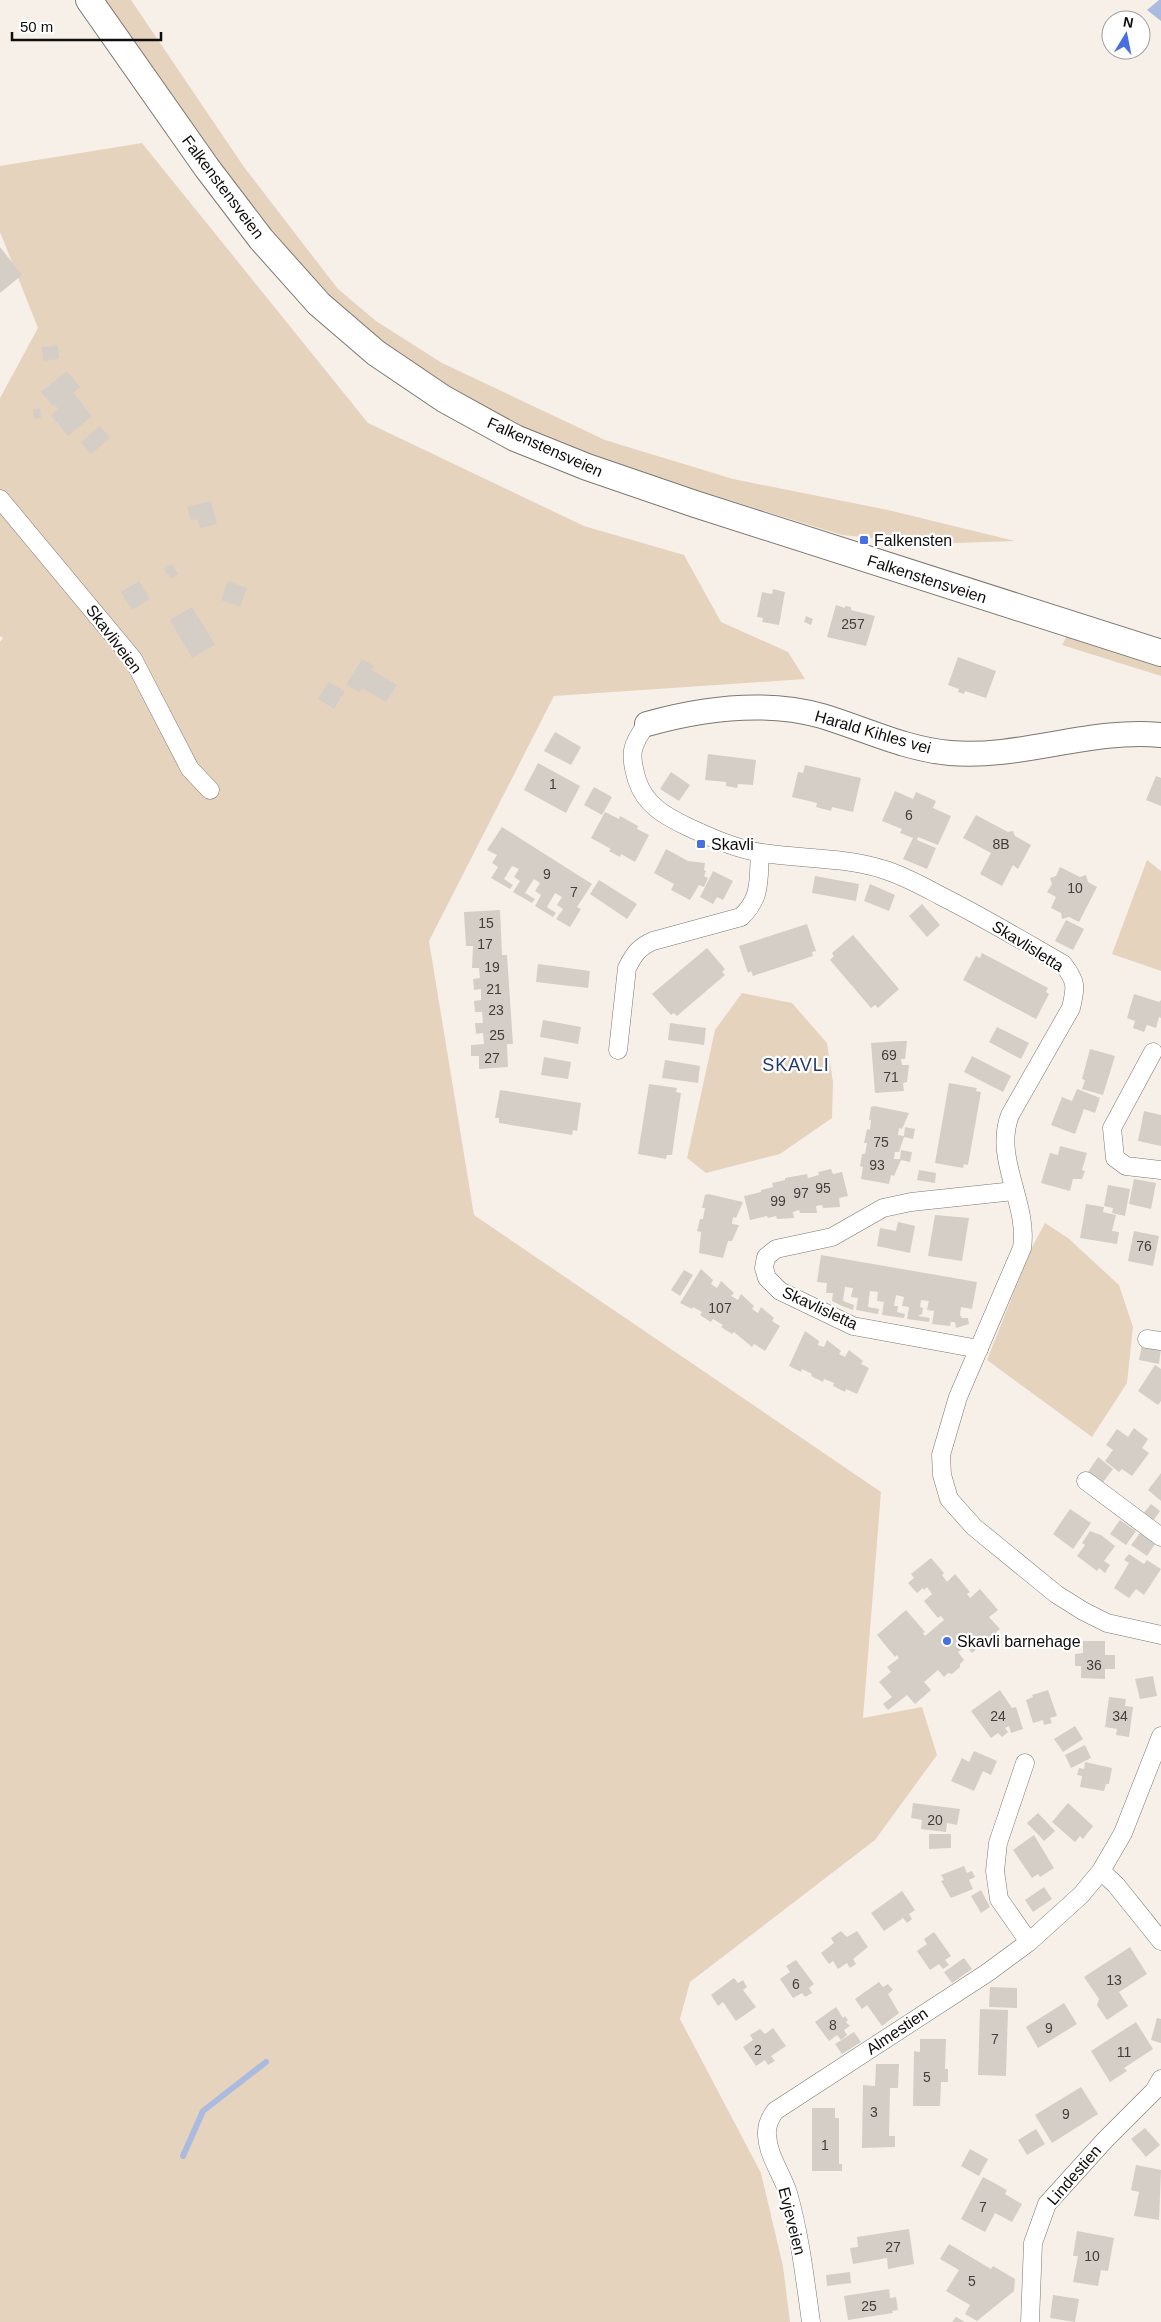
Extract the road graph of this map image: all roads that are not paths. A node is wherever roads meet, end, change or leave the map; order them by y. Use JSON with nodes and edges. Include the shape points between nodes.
{"nodes":[{"id":1,"x":89,"y":0,"type":"edge"},
{"id":2,"x":0,"y":499,"type":"edge"},
{"id":3,"x":1161,"y":653,"type":"edge"},
{"id":4,"x":646,"y":724,"type":"joint"},
{"id":5,"x":1161,"y":735,"type":"edge"},
{"id":6,"x":210,"y":790,"type":"dead end"},
{"id":7,"x":760,"y":853,"type":"junction"},
{"id":8,"x":618,"y":1050,"type":"dead end"},
{"id":9,"x":1153,"y":1052,"type":"dead end"},
{"id":10,"x":1161,"y":1170,"type":"edge"},
{"id":11,"x":1014,"y":1191,"type":"junction"},
{"id":12,"x":979,"y":1349,"type":"junction"},
{"id":13,"x":1086,"y":1481,"type":"dead end"},
{"id":14,"x":1161,"y":1537,"type":"edge"},
{"id":15,"x":1161,"y":1635,"type":"edge"},
{"id":16,"x":1161,"y":1736,"type":"edge"},
{"id":17,"x":1025,"y":1763,"type":"dead end"},
{"id":18,"x":1101,"y":1871,"type":"junction"},
{"id":19,"x":1161,"y":1941,"type":"edge"},
{"id":20,"x":1029,"y":1942,"type":"junction"},
{"id":21,"x":1161,"y":2078,"type":"edge"},
{"id":22,"x":768,"y":2122,"type":"joint"},
{"id":23,"x":811,"y":2322,"type":"edge"},
{"id":24,"x":1030,"y":2322,"type":"edge"}],
"edges":[{"from":1,"to":3,"type":"main road","name":"Falkenstensveien","via":[[207,168],[261,239],[318,304],[376,353],[444,399],[515,438],[587,467],[704,508]]},
{"from":2,"to":6,"type":"street","name":"Skavliveien","via":[[132,659],[190,769]]},
{"from":4,"to":5,"type":"street","name":"Harald Kihles vei","via":[[736,707],[782,707],[907,745],[966,753],[1002,752],[1120,735]]},
{"from":4,"to":7,"type":"street","name":"Skavlisletta","via":[[635,739],[632,763],[646,800],[663,815],[715,839]]},
{"from":7,"to":8,"type":"street","via":[[756,898],[741,917],[653,941],[641,946],[633,955],[627,968]]},
{"from":7,"to":11,"type":"street","name":"Skavlisletta","via":[[853,862],[891,872],[974,913],[1063,964],[1074,977],[1071,1008],[1006,1126],[1004,1140]]},
{"from":9,"to":10,"type":"street","via":[[1112,1128],[1112,1145],[1115,1158],[1126,1166]]},
{"from":11,"to":12,"type":"street","name":"Skavlisletta","via":[[1022,1215],[1022,1248]]},
{"from":11,"to":12,"type":"street","name":"Skavlisletta","via":[[883,1208],[832,1237],[776,1249],[766,1257],[766,1278],[780,1291],[853,1326]]},
{"from":12,"to":15,"type":"street","name":"Skavlisletta","via":[[958,1397],[941,1455],[942,1475],[949,1499],[974,1527],[1056,1594],[1107,1623]]},
{"from":13,"to":14,"type":"street"},
{"from":16,"to":18,"type":"street","name":"Almestien","via":[[1123,1833]]},
{"from":17,"to":20,"type":"street","via":[[998,1843],[995,1870],[999,1899]]},
{"from":18,"to":19,"type":"street"},
{"from":18,"to":20,"type":"street","name":"Almestien","via":[[1081,1895]]},
{"from":20,"to":22,"type":"street","name":"Almestien","via":[[987,1973],[775,2110]]},
{"from":21,"to":24,"type":"street","name":"Lindestien","via":[[1154,2090],[1047,2204],[1033,2243]]},
{"from":22,"to":23,"type":"street","name":"Evjeveien","via":[[771,2154],[787,2191],[798,2233]]}]}
